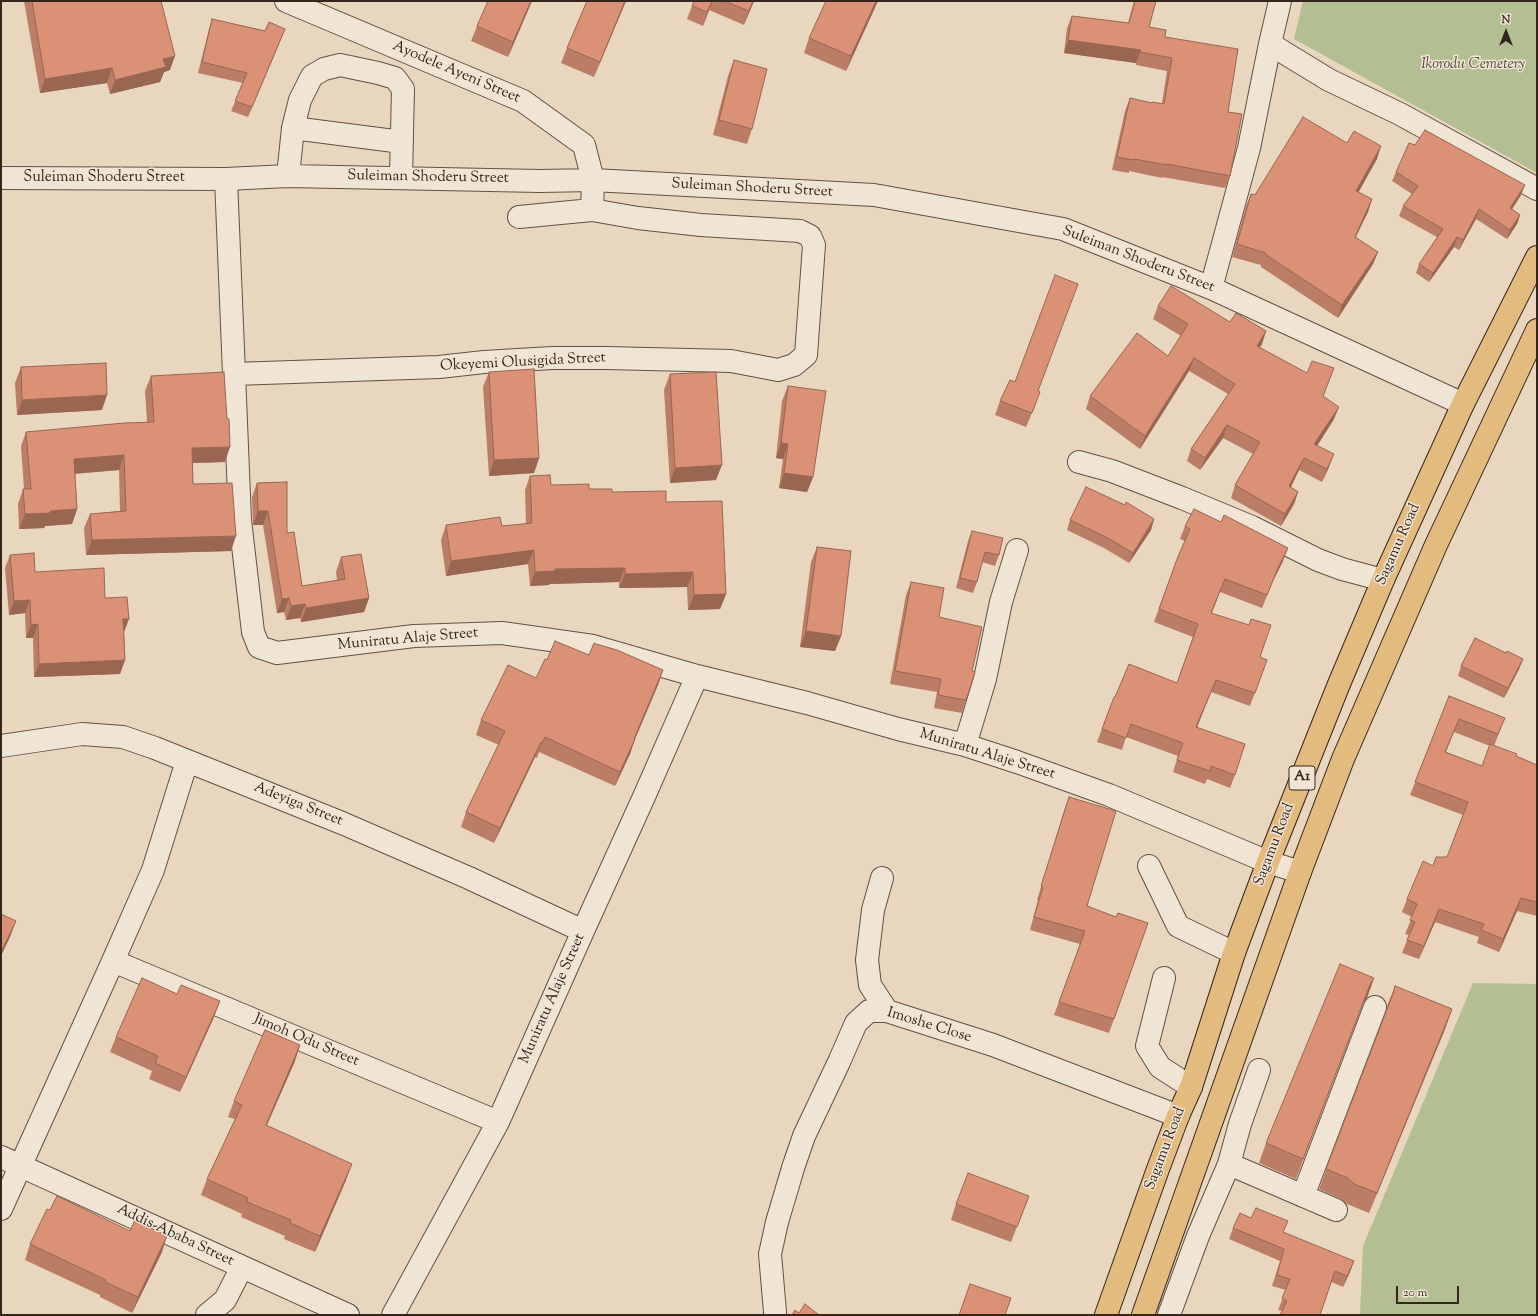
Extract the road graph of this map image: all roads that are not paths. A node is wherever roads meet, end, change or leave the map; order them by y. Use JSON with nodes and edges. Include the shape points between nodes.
{"nodes":[{"id":1,"x":286,"y":1,"type":"edge"},
{"id":2,"x":1280,"y":1,"type":"edge"},
{"id":3,"x":389,"y":44,"type":"junction"},
{"id":4,"x":1270,"y":44,"type":"junction"},
{"id":5,"x":378,"y":73,"type":"junction"},
{"id":6,"x":293,"y":128,"type":"junction"},
{"id":7,"x":402,"y":142,"type":"junction"},
{"id":8,"x":288,"y":176,"type":"junction"},
{"id":9,"x":401,"y":177,"type":"junction"},
{"id":10,"x":1,"y":178,"type":"edge"},
{"id":11,"x":226,"y":179,"type":"junction"},
{"id":12,"x":594,"y":180,"type":"junction"},
{"id":13,"x":1537,"y":189,"type":"edge"},
{"id":14,"x":592,"y":210,"type":"junction"},
{"id":15,"x":519,"y":217,"type":"dead end"},
{"id":16,"x":1537,"y":256,"type":"edge"},
{"id":17,"x":1211,"y":288,"type":"junction"},
{"id":18,"x":1537,"y":330,"type":"edge"},
{"id":19,"x":234,"y":374,"type":"junction"},
{"id":20,"x":1463,"y":404,"type":"junction"},
{"id":21,"x":1078,"y":462,"type":"dead end"},
{"id":22,"x":1017,"y":550,"type":"dead end"},
{"id":23,"x":1383,"y":580,"type":"junction"},
{"id":24,"x":697,"y":676,"type":"junction"},
{"id":25,"x":965,"y":745,"type":"junction"},
{"id":26,"x":1,"y":746,"type":"edge"},
{"id":27,"x":187,"y":761,"type":"junction"},
{"id":28,"x":1268,"y":862,"type":"junction"},
{"id":29,"x":1149,"y":866,"type":"dead end"},
{"id":30,"x":1300,"y":872,"type":"junction"},
{"id":31,"x":882,"y":878,"type":"dead end"},
{"id":32,"x":583,"y":931,"type":"junction"},
{"id":33,"x":1234,"y":954,"type":"junction"},
{"id":34,"x":113,"y":961,"type":"junction"},
{"id":35,"x":1164,"y":978,"type":"dead end"},
{"id":36,"x":1374,"y":1007,"type":"dead end"},
{"id":37,"x":887,"y":1011,"type":"junction"},
{"id":38,"x":1259,"y":1070,"type":"dead end"},
{"id":39,"x":1191,"y":1087,"type":"junction"},
{"id":40,"x":1178,"y":1116,"type":"junction"},
{"id":41,"x":498,"y":1122,"type":"junction"},
{"id":42,"x":10,"y":1161,"type":"edge"},
{"id":43,"x":1230,"y":1164,"type":"junction"},
{"id":44,"x":1303,"y":1196,"type":"junction"},
{"id":45,"x":1,"y":1209,"type":"edge"},
{"id":46,"x":1336,"y":1210,"type":"dead end"},
{"id":47,"x":242,"y":1267,"type":"junction"},
{"id":48,"x":775,"y":1312,"type":"dead end"},
{"id":49,"x":207,"y":1315,"type":"edge"},
{"id":50,"x":348,"y":1315,"type":"edge"},
{"id":51,"x":393,"y":1315,"type":"edge"},
{"id":52,"x":1106,"y":1315,"type":"edge"},
{"id":53,"x":1143,"y":1315,"type":"edge"},
{"id":54,"x":1169,"y":1315,"type":"edge"}],
"edges":[{"from":1,"to":3,"type":"street","name":"Ayodele Ayeni Street"},
{"from":2,"to":4,"type":"street"},
{"from":3,"to":5,"type":"street"},
{"from":3,"to":12,"type":"street","name":"Ayodele Ayeni Street","via":[[523,101],[584,146]]},
{"from":4,"to":13,"type":"street","via":[[1329,80],[1400,114]]},
{"from":4,"to":17,"type":"street","via":[[1249,148]]},
{"from":5,"to":6,"type":"street","via":[[340,65],[324,69],[312,76],[300,100]]},
{"from":5,"to":7,"type":"street","via":[[395,78],[403,89]]},
{"from":6,"to":7,"type":"street"},
{"from":6,"to":8,"type":"street"},
{"from":7,"to":9,"type":"street"},
{"from":8,"to":9,"type":"street","name":"Suleiman Shoderu Street"},
{"from":8,"to":11,"type":"street","name":"Suleiman Shoderu Street"},
{"from":9,"to":12,"type":"street","name":"Suleiman Shoderu Street"},
{"from":10,"to":11,"type":"street","name":"Suleiman Shoderu Street"},
{"from":11,"to":19,"type":"street"},
{"from":12,"to":14,"type":"street"},
{"from":12,"to":17,"type":"street","name":"Suleiman Shoderu Street","via":[[874,195],[1063,229]]},
{"from":14,"to":15,"type":"street"},
{"from":14,"to":19,"type":"street","name":"Okeyemi Olusigida Street","via":[[701,225],[800,231],[810,236],[814,245],[806,356],[794,365],[778,370],[731,361],[552,358],[439,367]]},
{"from":16,"to":20,"type":"highway","name":"Sagamu Road","number":"A1"},
{"from":17,"to":20,"type":"street","name":"Suleiman Shoderu Street"},
{"from":18,"to":30,"type":"highway","number":"A1","via":[[1439,537],[1343,760]]},
{"from":19,"to":24,"type":"street","name":"Muniratu Alaje Street","via":[[240,520],[254,632],[259,647],[276,653],[414,636],[502,633],[594,646]]},
{"from":20,"to":23,"type":"highway","name":"Sagamu Road","number":"A1"},
{"from":21,"to":23,"type":"street","via":[[1112,471],[1182,498],[1252,527],[1336,567]]},
{"from":22,"to":25,"type":"street","via":[[1001,602],[985,680]]},
{"from":23,"to":28,"type":"highway","name":"Sagamu Road","number":"A1"},
{"from":24,"to":25,"type":"street","name":"Muniratu Alaje Street","via":[[807,702],[898,729]]},
{"from":24,"to":32,"type":"street","name":"Muniratu Alaje Street"},
{"from":25,"to":28,"type":"street","name":"Muniratu Alaje Street","via":[[1109,795]]},
{"from":26,"to":27,"type":"street","name":"Adeyiga Street","via":[[82,734],[96,735],[123,738]]},
{"from":27,"to":32,"type":"street","name":"Adeyiga Street","via":[[349,826]]},
{"from":27,"to":34,"type":"street","via":[[153,870]]},
{"from":28,"to":30,"type":"street","name":"Muniratu Alaje Street"},
{"from":28,"to":33,"type":"highway","name":"Sagamu Road","number":"A1"},
{"from":29,"to":33,"type":"street","via":[[1178,926]]},
{"from":30,"to":53,"type":"highway","number":"A1"},
{"from":31,"to":37,"type":"street","via":[[873,910],[867,960],[870,985]]},
{"from":32,"to":41,"type":"street","name":"Muniratu Alaje Street"},
{"from":33,"to":39,"type":"highway","name":"Sagamu Road","number":"A1"},
{"from":34,"to":41,"type":"street","name":"Jimoh Odu Street"},
{"from":34,"to":42,"type":"street"},
{"from":35,"to":39,"type":"street","via":[[1147,1046],[1160,1067]]},
{"from":36,"to":44,"type":"street"},
{"from":37,"to":40,"type":"street","name":"Imoshe Close","via":[[993,1045]]},
{"from":37,"to":48,"type":"street","name":"Imoshe Close","via":[[869,1012],[856,1023],[804,1136],[777,1222],[770,1254]]},
{"from":38,"to":43,"type":"street","via":[[1240,1124]]},
{"from":39,"to":40,"type":"highway","name":"Sagamu Road","number":"A1"},
{"from":40,"to":52,"type":"highway","name":"Sagamu Road","number":"A1"},
{"from":41,"to":51,"type":"street","name":"Muniratu Alaje Street"},
{"from":42,"to":45,"type":"street"},
{"from":42,"to":47,"type":"street","name":"Addis-Ababa Street"},
{"from":43,"to":44,"type":"street"},
{"from":43,"to":54,"type":"street","via":[[1198,1236]]},
{"from":44,"to":46,"type":"street"},
{"from":47,"to":49,"type":"street","via":[[226,1300]]},
{"from":47,"to":50,"type":"street","name":"Addis-Ababa Street"}]}
